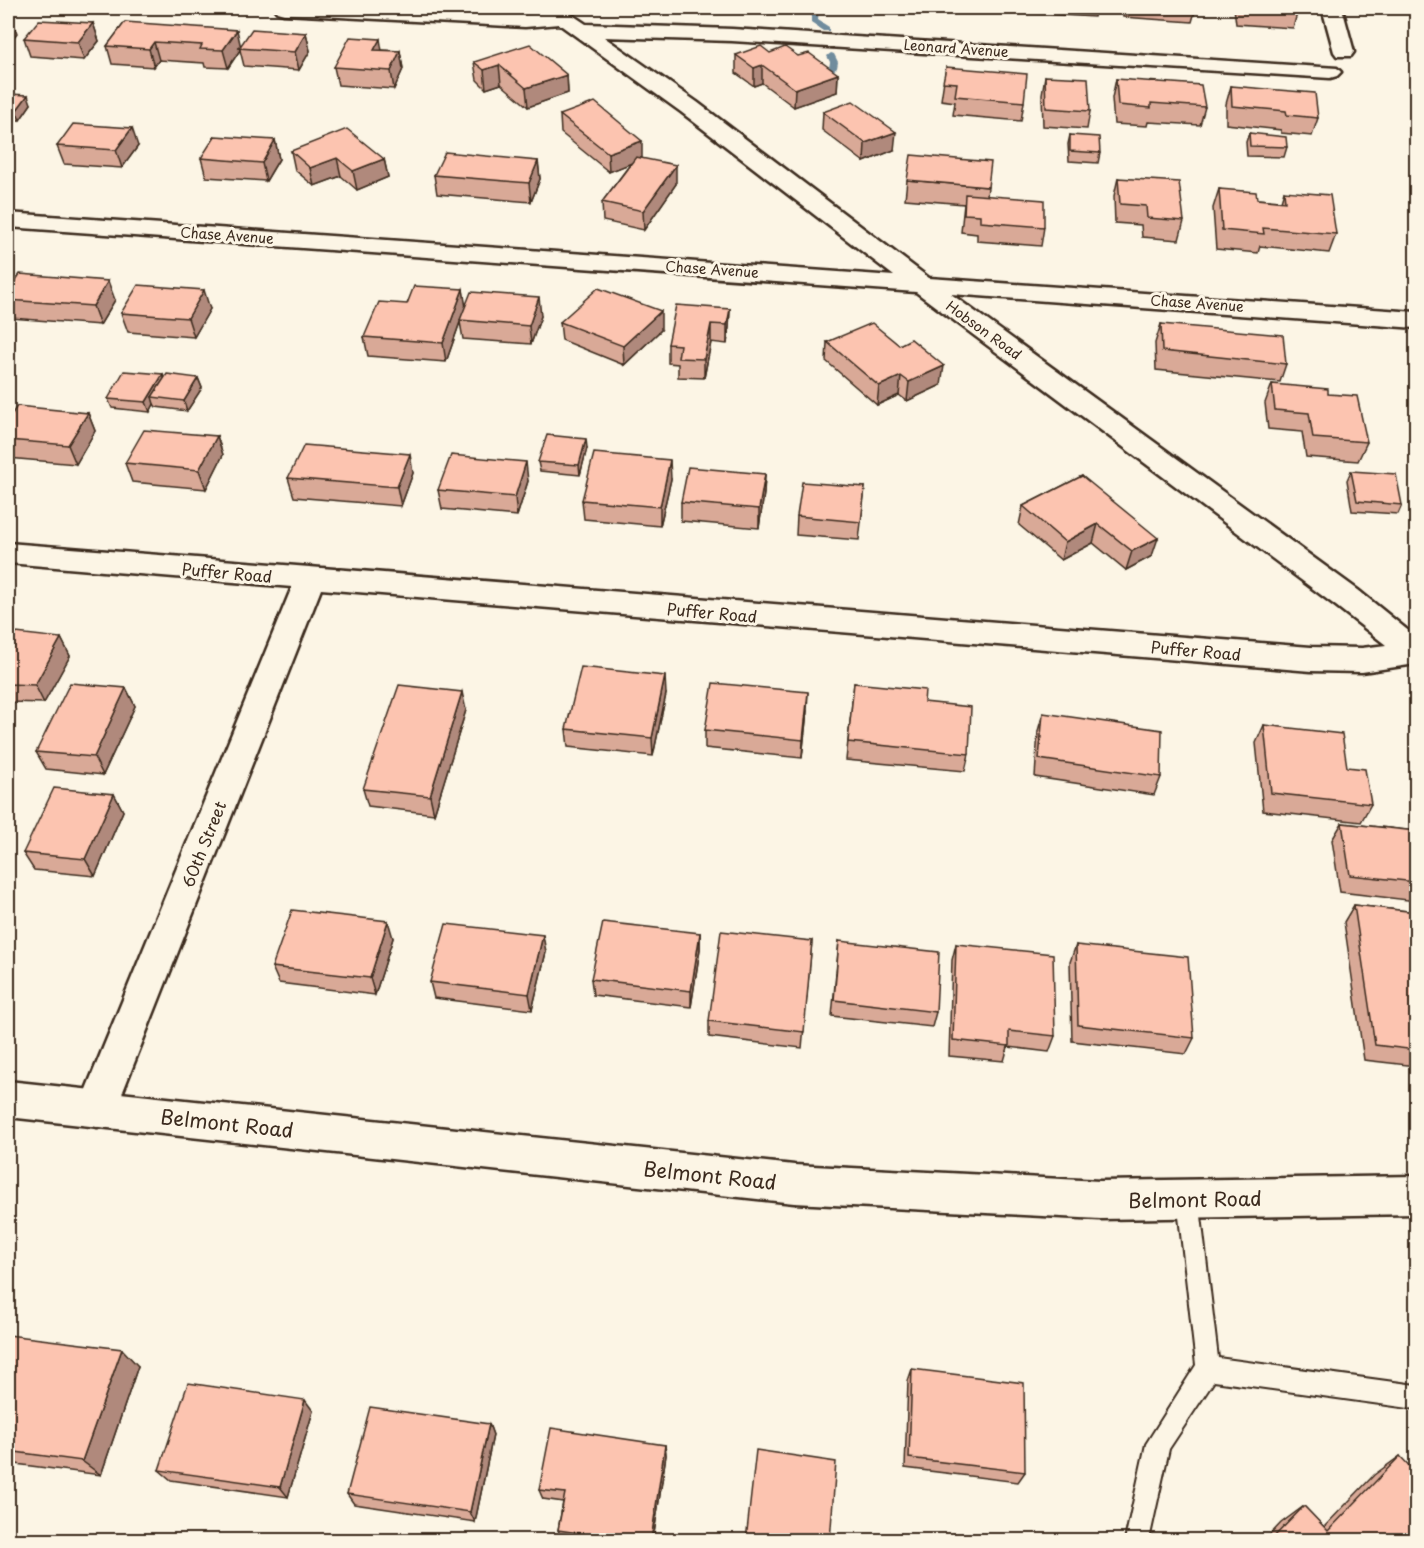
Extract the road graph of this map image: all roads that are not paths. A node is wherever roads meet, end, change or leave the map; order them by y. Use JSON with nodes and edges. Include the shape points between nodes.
{"nodes":[{"id":1,"x":284,"y":8,"type":"edge"},
{"id":2,"x":1332,"y":8,"type":"edge"},
{"id":3,"x":565,"y":18,"type":"edge"},
{"id":4,"x":1344,"y":52,"type":"dead end"},
{"id":5,"x":1330,"y":72,"type":"dead end"},
{"id":6,"x":8,"y":220,"type":"edge"},
{"id":7,"x":921,"y":284,"type":"junction"},
{"id":8,"x":1416,"y":320,"type":"edge"},
{"id":9,"x":8,"y":553,"type":"edge"},
{"id":10,"x":310,"y":579,"type":"junction"},
{"id":11,"x":1416,"y":653,"type":"edge"},
{"id":12,"x":8,"y":1099,"type":"edge"},
{"id":13,"x":97,"y":1109,"type":"junction"},
{"id":14,"x":1416,"y":1195,"type":"edge"},
{"id":15,"x":1188,"y":1199,"type":"junction"},
{"id":16,"x":1209,"y":1368,"type":"junction"},
{"id":17,"x":1416,"y":1397,"type":"edge"},
{"id":18,"x":1137,"y":1540,"type":"edge"}],
"edges":[{"from":1,"to":3,"type":"street","name":"Leonard Avenue","via":[[525,21]]},
{"from":2,"to":4,"type":"street"},
{"from":3,"to":5,"type":"street","name":"Leonard Avenue","via":[[732,35]]},
{"from":3,"to":7,"type":"street","name":"Hobson Road"},
{"from":6,"to":7,"type":"street","name":"Chase Avenue"},
{"from":7,"to":8,"type":"street","name":"Chase Avenue"},
{"from":7,"to":11,"type":"street","name":"Hobson Road"},
{"from":9,"to":10,"type":"street","name":"Puffer Road"},
{"from":10,"to":11,"type":"street","name":"Puffer Road","via":[[1311,660],[1362,660]]},
{"from":10,"to":13,"type":"street","name":"60th Street"},
{"from":12,"to":13,"type":"street","name":"Belmont Road"},
{"from":13,"to":15,"type":"street","name":"Belmont Road","via":[[794,1184],[1100,1200]]},
{"from":14,"to":15,"type":"street","name":"Belmont Road"},
{"from":15,"to":16,"type":"lane"},
{"from":16,"to":17,"type":"lane"},
{"from":16,"to":18,"type":"lane","via":[[1158,1444]]}]}
